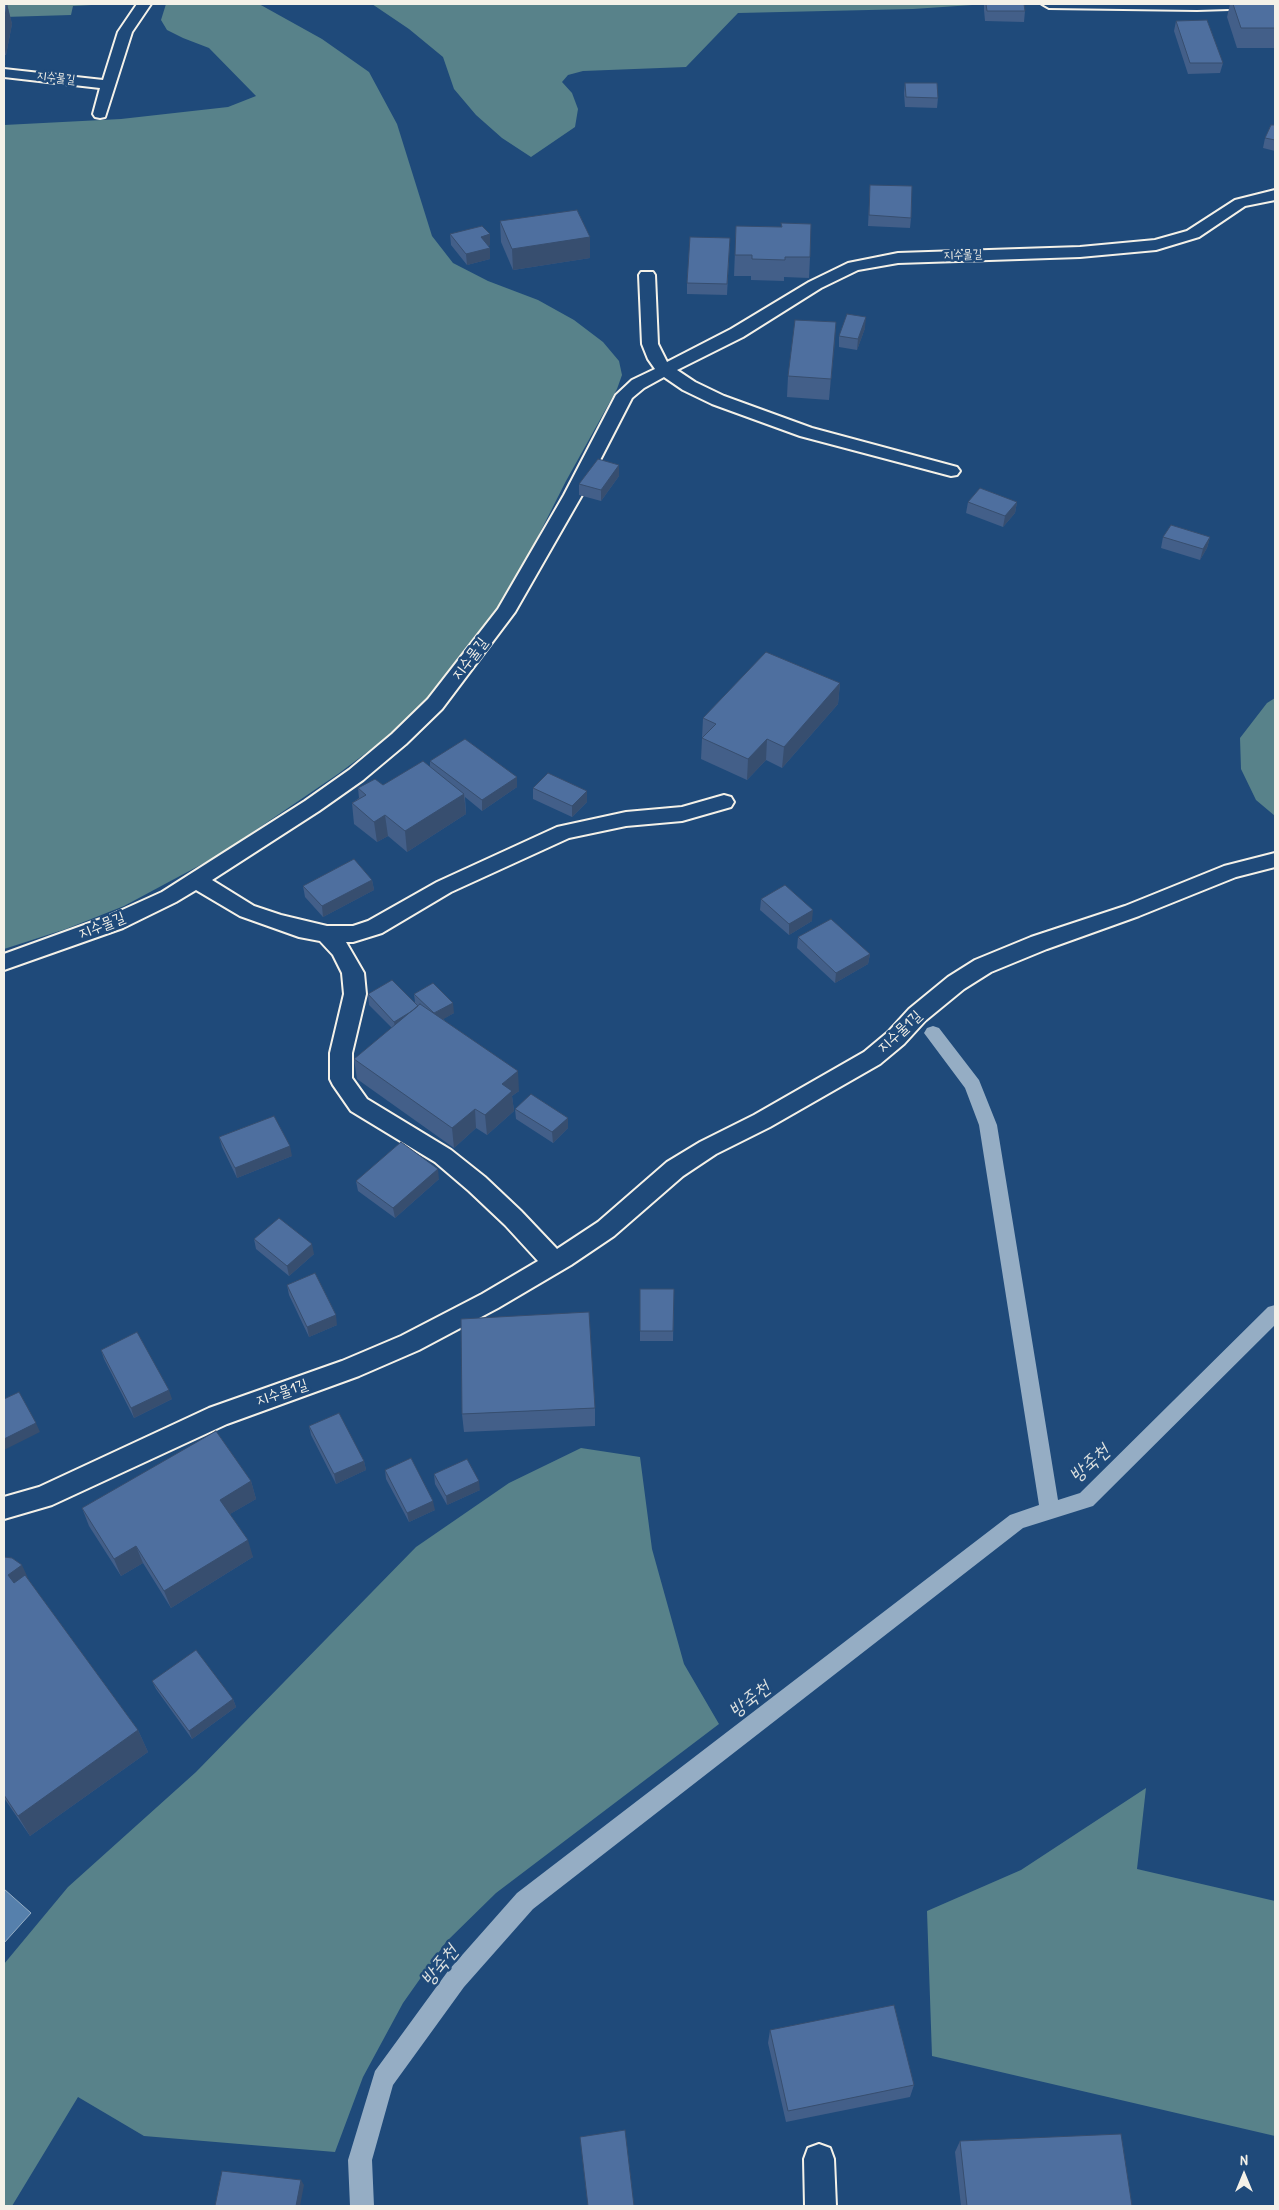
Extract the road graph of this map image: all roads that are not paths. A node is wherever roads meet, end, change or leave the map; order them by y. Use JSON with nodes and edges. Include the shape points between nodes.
{"nodes":[{"id":1,"x":144,"y":4,"type":"edge"},
{"id":2,"x":1049,"y":4,"type":"edge"},
{"id":3,"x":1261,"y":4,"type":"edge"},
{"id":4,"x":4,"y":73,"type":"edge"},
{"id":5,"x":109,"y":85,"type":"junction"},
{"id":6,"x":100,"y":114,"type":"dead end"},
{"id":7,"x":1275,"y":195,"type":"edge"},
{"id":8,"x":647,"y":275,"type":"dead end"},
{"id":9,"x":666,"y":370,"type":"junction"},
{"id":10,"x":951,"y":471,"type":"dead end"},
{"id":11,"x":724,"y":802,"type":"dead end"},
{"id":12,"x":1275,"y":860,"type":"edge"},
{"id":13,"x":196,"y":880,"type":"junction"},
{"id":14,"x":327,"y":934,"type":"junction"},
{"id":15,"x":4,"y":962,"type":"edge"},
{"id":16,"x":555,"y":1263,"type":"junction"},
{"id":17,"x":4,"y":1508,"type":"edge"},
{"id":18,"x":819,"y":2159,"type":"dead end"},
{"id":19,"x":821,"y":2206,"type":"edge"}],
"edges":[{"from":1,"to":5,"type":"lane","via":[[125,32]]},
{"from":2,"to":3,"type":"lane"},
{"from":4,"to":5,"type":"lane","name":"지수물길"},
{"from":5,"to":6,"type":"lane"},
{"from":7,"to":9,"type":"lane","name":"지수물길","via":[[1240,203],[1194,234],[1156,246],[898,258],[854,266],[834,274],[745,328]]},
{"from":8,"to":9,"type":"lane","via":[[650,344],[656,359]]},
{"from":9,"to":10,"type":"lane","via":[[718,400],[757,415],[806,432]]},
{"from":9,"to":13,"type":"lane","name":"지수물길","via":[[638,384],[625,395],[574,495],[506,612],[435,704],[356,774]]},
{"from":11,"to":14,"type":"lane","via":[[682,814],[626,819],[564,832],[444,887],[375,927],[353,934]]},
{"from":12,"to":16,"type":"lane","name":"지수물1길","via":[[1231,871],[983,966],[930,1004],[872,1058],[675,1169],[606,1229]]},
{"from":13,"to":14,"type":"lane","via":[[247,911],[299,929]]},
{"from":13,"to":15,"type":"lane","name":"지수물길","via":[[169,898],[116,922]]},
{"from":14,"to":16,"type":"lane","via":[[341,950],[353,973],[355,994],[341,1053],[341,1079],[359,1105],[450,1161],[513,1218]]},
{"from":16,"to":17,"type":"lane","name":"지수물1길","via":[[410,1343],[350,1369],[218,1416],[43,1497]]},
{"from":18,"to":19,"type":"lane"}]}
